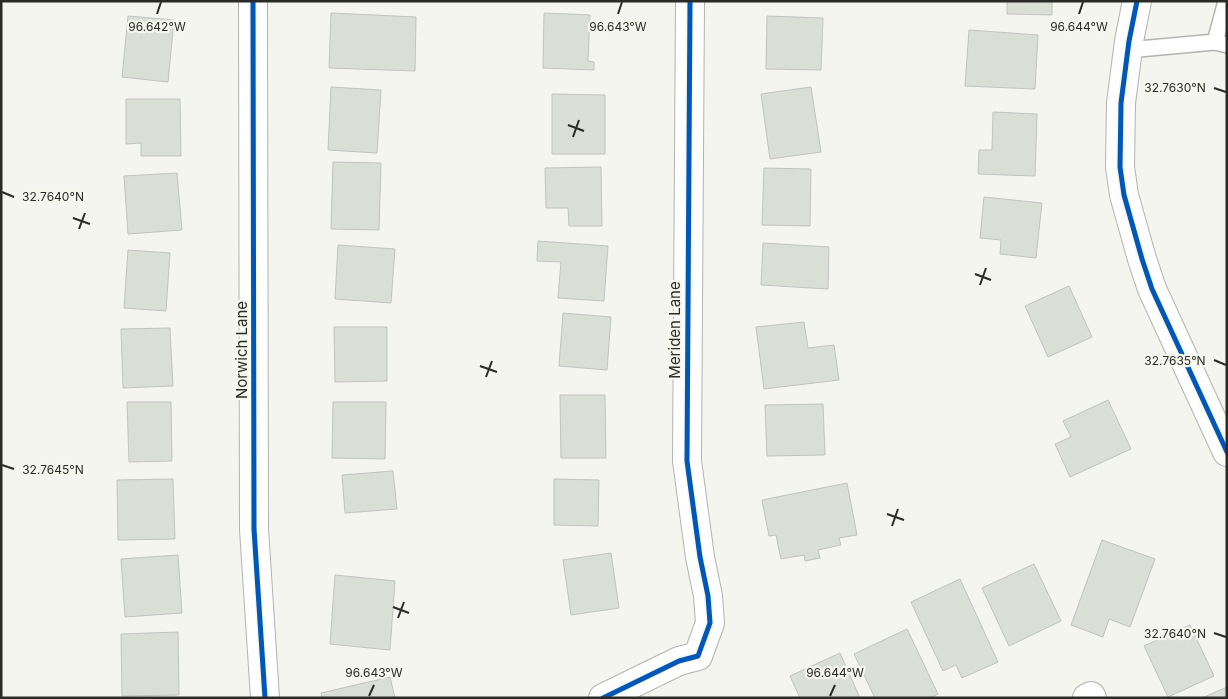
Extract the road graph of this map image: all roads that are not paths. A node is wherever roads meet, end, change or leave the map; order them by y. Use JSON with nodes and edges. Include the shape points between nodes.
{"nodes":[{"id":1,"x":253,"y":1,"type":"edge"},
{"id":2,"x":690,"y":1,"type":"edge"},
{"id":3,"x":1137,"y":1,"type":"edge"},
{"id":4,"x":1226,"y":1,"type":"edge"},
{"id":5,"x":1221,"y":43,"type":"edge"},
{"id":6,"x":1128,"y":50,"type":"junction"},
{"id":7,"x":1227,"y":452,"type":"edge"},
{"id":8,"x":265,"y":698,"type":"edge"},
{"id":9,"x":602,"y":698,"type":"edge"},
{"id":10,"x":1087,"y":698,"type":"edge"},
{"id":11,"x":1092,"y":698,"type":"edge"}],
"edges":[{"from":1,"to":8,"type":"street","name":"Norwich Lane","via":[[254,529]]},
{"from":2,"to":9,"type":"street","name":"Meriden Lane","via":[[687,461],[710,623],[698,656],[679,661]]},
{"from":3,"to":6,"type":"street"},
{"from":4,"to":5,"type":"lane"},
{"from":5,"to":6,"type":"lane"},
{"from":6,"to":7,"type":"street","via":[[1120,167],[1124,195],[1152,289]]},
{"from":10,"to":11,"type":"street"}]}
